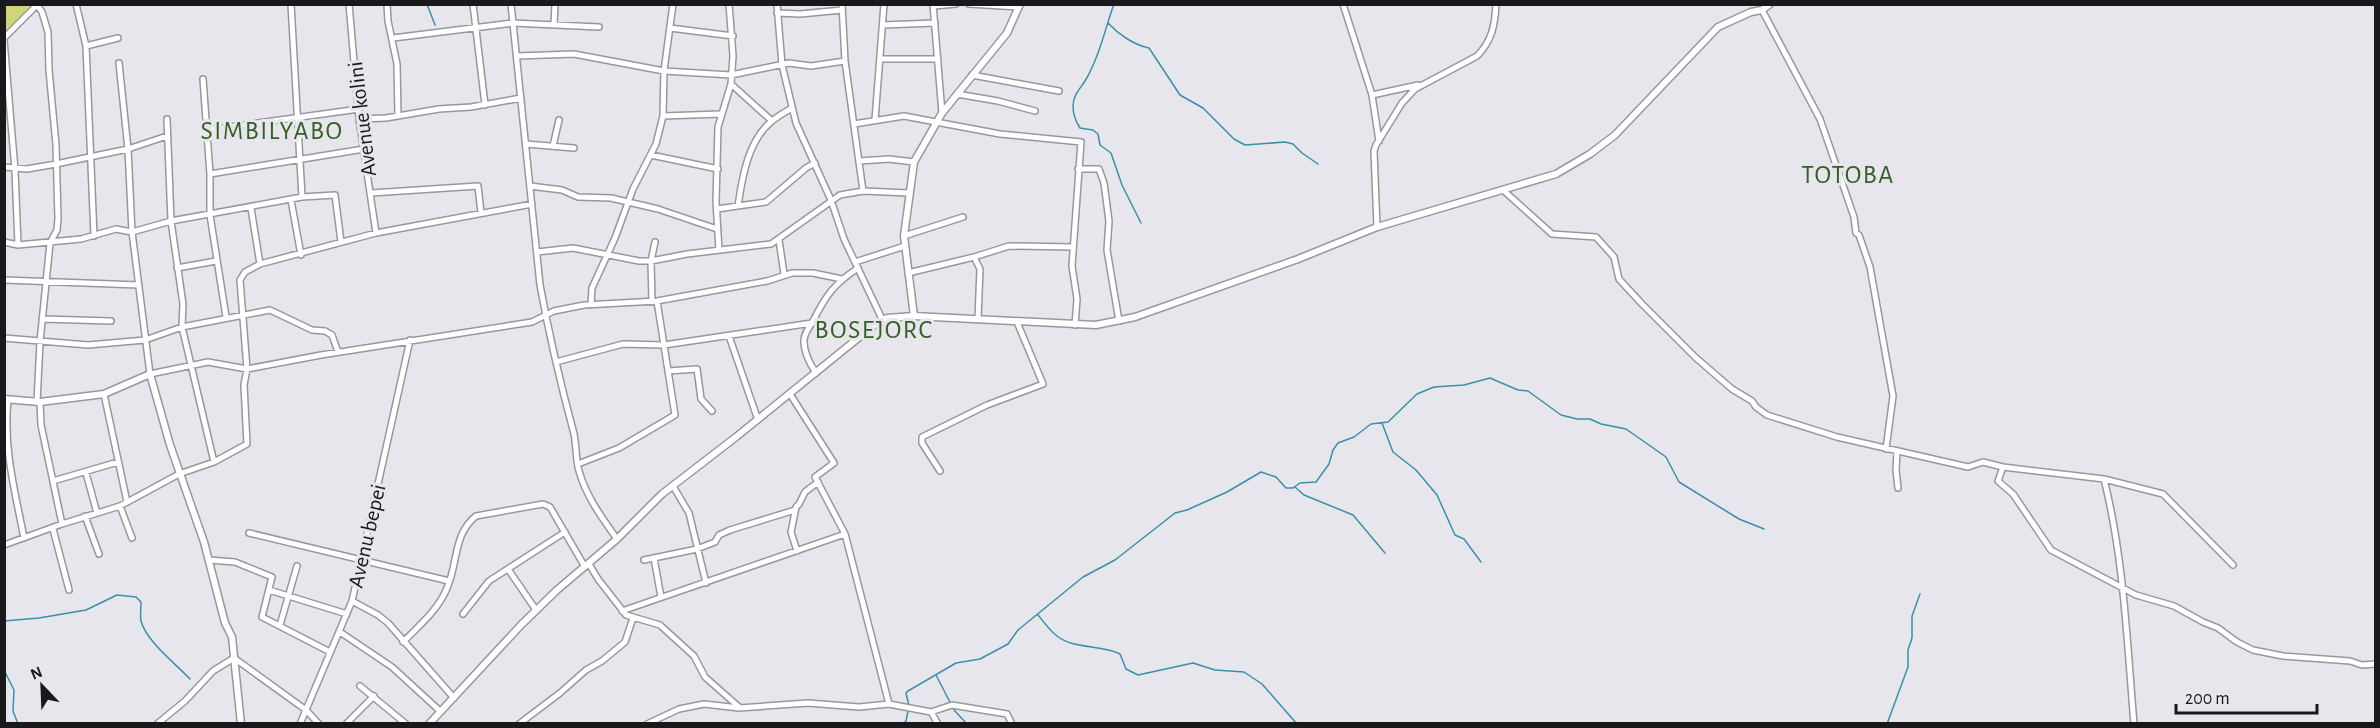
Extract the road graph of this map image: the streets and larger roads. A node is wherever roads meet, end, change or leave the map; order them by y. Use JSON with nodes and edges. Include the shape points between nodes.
{"nodes":[{"id":1,"x":76,"y":4,"type":"edge"},
{"id":2,"x":291,"y":4,"type":"edge"},
{"id":3,"x":349,"y":4,"type":"edge"},
{"id":4,"x":387,"y":4,"type":"edge"},
{"id":5,"x":473,"y":4,"type":"edge"},
{"id":6,"x":511,"y":4,"type":"edge"},
{"id":7,"x":555,"y":4,"type":"edge"},
{"id":8,"x":673,"y":4,"type":"edge"},
{"id":9,"x":729,"y":4,"type":"edge"},
{"id":10,"x":777,"y":4,"type":"edge"},
{"id":11,"x":884,"y":4,"type":"edge"},
{"id":12,"x":956,"y":4,"type":"edge"},
{"id":13,"x":969,"y":4,"type":"edge"},
{"id":14,"x":1343,"y":4,"type":"edge"},
{"id":15,"x":1496,"y":4,"type":"edge"},
{"id":16,"x":1770,"y":4,"type":"edge"},
{"id":17,"x":37,"y":5,"type":"edge"},
{"id":18,"x":934,"y":5,"type":"edge"},
{"id":19,"x":1020,"y":6,"type":"edge"},
{"id":20,"x":842,"y":7,"type":"edge"},
{"id":21,"x":1762,"y":10,"type":"junction"},
{"id":22,"x":777,"y":13,"type":"junction"},
{"id":23,"x":513,"y":23,"type":"junction"},
{"id":24,"x":935,"y":23,"type":"junction"},
{"id":25,"x":554,"y":24,"type":"junction"},
{"id":26,"x":883,"y":25,"type":"junction"},
{"id":27,"x":599,"y":27,"type":"dead end"},
{"id":28,"x":476,"y":28,"type":"junction"},
{"id":29,"x":670,"y":28,"type":"junction"},
{"id":30,"x":733,"y":36,"type":"junction"},
{"id":31,"x":118,"y":38,"type":"dead end"},
{"id":32,"x":393,"y":38,"type":"junction"},
{"id":33,"x":4,"y":39,"type":"edge"},
{"id":34,"x":86,"y":46,"type":"junction"},
{"id":35,"x":517,"y":56,"type":"junction"},
{"id":36,"x":880,"y":59,"type":"junction"},
{"id":37,"x":938,"y":59,"type":"junction"},
{"id":38,"x":845,"y":62,"type":"junction"},
{"id":39,"x":119,"y":63,"type":"dead end"},
{"id":40,"x":782,"y":65,"type":"junction"},
{"id":41,"x":664,"y":71,"type":"junction"},
{"id":42,"x":731,"y":75,"type":"junction"},
{"id":43,"x":972,"y":75,"type":"junction"},
{"id":44,"x":203,"y":79,"type":"dead end"},
{"id":45,"x":731,"y":84,"type":"junction"},
{"id":46,"x":1422,"y":84,"type":"junction"},
{"id":47,"x":1059,"y":91,"type":"dead end"},
{"id":48,"x":957,"y":94,"type":"junction"},
{"id":49,"x":1372,"y":95,"type":"junction"},
{"id":50,"x":521,"y":98,"type":"junction"},
{"id":51,"x":485,"y":105,"type":"junction"},
{"id":52,"x":792,"y":108,"type":"junction"},
{"id":53,"x":359,"y":109,"type":"junction"},
{"id":54,"x":1035,"y":111,"type":"dead end"},
{"id":55,"x":942,"y":113,"type":"junction"},
{"id":56,"x":720,"y":114,"type":"junction"},
{"id":57,"x":298,"y":116,"type":"junction"},
{"id":58,"x":398,"y":116,"type":"junction"},
{"id":59,"x":663,"y":116,"type":"junction"},
{"id":60,"x":167,"y":119,"type":"dead end"},
{"id":61,"x":359,"y":119,"type":"junction"},
{"id":62,"x":559,"y":120,"type":"dead end"},
{"id":63,"x":875,"y":120,"type":"junction"},
{"id":64,"x":772,"y":121,"type":"junction"},
{"id":65,"x":936,"y":122,"type":"junction"},
{"id":66,"x":854,"y":124,"type":"junction"},
{"id":67,"x":207,"y":130,"type":"junction"},
{"id":68,"x":4,"y":133,"type":"edge"},
{"id":69,"x":12,"y":135,"type":"junction"},
{"id":70,"x":167,"y":136,"type":"junction"},
{"id":71,"x":1379,"y":141,"type":"junction"},
{"id":72,"x":526,"y":144,"type":"junction"},
{"id":73,"x":553,"y":146,"type":"junction"},
{"id":74,"x":574,"y":148,"type":"dead end"},
{"id":75,"x":128,"y":149,"type":"junction"},
{"id":76,"x":364,"y":149,"type":"junction"},
{"id":77,"x":651,"y":155,"type":"junction"},
{"id":78,"x":91,"y":156,"type":"junction"},
{"id":79,"x":299,"y":159,"type":"junction"},
{"id":80,"x":859,"y":161,"type":"junction"},
{"id":81,"x":914,"y":162,"type":"junction"},
{"id":82,"x":815,"y":163,"type":"junction"},
{"id":83,"x":56,"y":164,"type":"junction"},
{"id":84,"x":4,"y":167,"type":"edge"},
{"id":85,"x":718,"y":169,"type":"junction"},
{"id":86,"x":1078,"y":169,"type":"junction"},
{"id":87,"x":15,"y":170,"type":"junction"},
{"id":88,"x":210,"y":174,"type":"junction"},
{"id":89,"x":530,"y":186,"type":"junction"},
{"id":90,"x":863,"y":190,"type":"junction"},
{"id":91,"x":1503,"y":190,"type":"junction"},
{"id":92,"x":371,"y":193,"type":"junction"},
{"id":93,"x":909,"y":193,"type":"junction"},
{"id":94,"x":302,"y":197,"type":"junction"},
{"id":95,"x":291,"y":200,"type":"junction"},
{"id":96,"x":831,"y":200,"type":"junction"},
{"id":97,"x":628,"y":202,"type":"junction"},
{"id":98,"x":532,"y":204,"type":"junction"},
{"id":99,"x":738,"y":206,"type":"junction"},
{"id":100,"x":251,"y":208,"type":"junction"},
{"id":101,"x":717,"y":209,"type":"junction"},
{"id":102,"x":481,"y":213,"type":"junction"},
{"id":103,"x":210,"y":215,"type":"junction"},
{"id":104,"x":963,"y":217,"type":"dead end"},
{"id":105,"x":171,"y":221,"type":"junction"},
{"id":106,"x":1377,"y":227,"type":"junction"},
{"id":107,"x":717,"y":229,"type":"junction"},
{"id":108,"x":132,"y":232,"type":"junction"},
{"id":109,"x":376,"y":233,"type":"junction"},
{"id":110,"x":904,"y":236,"type":"junction"},
{"id":111,"x":94,"y":237,"type":"junction"},
{"id":112,"x":779,"y":240,"type":"junction"},
{"id":113,"x":4,"y":242,"type":"edge"},
{"id":114,"x":341,"y":242,"type":"junction"},
{"id":115,"x":655,"y":242,"type":"dead end"},
{"id":116,"x":50,"y":243,"type":"junction"},
{"id":117,"x":18,"y":245,"type":"junction"},
{"id":118,"x":905,"y":246,"type":"junction"},
{"id":119,"x":1073,"y":247,"type":"junction"},
{"id":120,"x":719,"y":250,"type":"junction"},
{"id":121,"x":537,"y":252,"type":"junction"},
{"id":122,"x":301,"y":255,"type":"junction"},
{"id":123,"x":607,"y":255,"type":"junction"},
{"id":124,"x":975,"y":257,"type":"junction"},
{"id":125,"x":216,"y":261,"type":"junction"},
{"id":126,"x":651,"y":261,"type":"junction"},
{"id":127,"x":855,"y":262,"type":"junction"},
{"id":128,"x":260,"y":264,"type":"junction"},
{"id":129,"x":177,"y":268,"type":"junction"},
{"id":130,"x":858,"y":268,"type":"junction"},
{"id":131,"x":908,"y":273,"type":"junction"},
{"id":132,"x":784,"y":274,"type":"junction"},
{"id":133,"x":842,"y":279,"type":"junction"},
{"id":134,"x":4,"y":280,"type":"edge"},
{"id":135,"x":47,"y":282,"type":"junction"},
{"id":136,"x":140,"y":285,"type":"junction"},
{"id":137,"x":654,"y":301,"type":"junction"},
{"id":138,"x":591,"y":305,"type":"junction"},
{"id":139,"x":242,"y":314,"type":"junction"},
{"id":140,"x":546,"y":316,"type":"junction"},
{"id":141,"x":914,"y":316,"type":"junction"},
{"id":142,"x":226,"y":317,"type":"junction"},
{"id":143,"x":978,"y":318,"type":"junction"},
{"id":144,"x":42,"y":319,"type":"junction"},
{"id":145,"x":882,"y":319,"type":"junction"},
{"id":146,"x":111,"y":321,"type":"dead end"},
{"id":147,"x":1119,"y":321,"type":"junction"},
{"id":148,"x":1017,"y":322,"type":"junction"},
{"id":149,"x":812,"y":323,"type":"junction"},
{"id":150,"x":1075,"y":325,"type":"junction"},
{"id":151,"x":182,"y":327,"type":"junction"},
{"id":152,"x":729,"y":336,"type":"junction"},
{"id":153,"x":4,"y":338,"type":"edge"},
{"id":154,"x":145,"y":340,"type":"junction"},
{"id":155,"x":410,"y":340,"type":"junction"},
{"id":156,"x":40,"y":342,"type":"junction"},
{"id":157,"x":664,"y":345,"type":"junction"},
{"id":158,"x":338,"y":352,"type":"junction"},
{"id":159,"x":556,"y":362,"type":"junction"},
{"id":160,"x":189,"y":365,"type":"junction"},
{"id":161,"x":247,"y":369,"type":"junction"},
{"id":162,"x":668,"y":370,"type":"junction"},
{"id":163,"x":816,"y":373,"type":"junction"},
{"id":164,"x":150,"y":374,"type":"junction"},
{"id":165,"x":104,"y":394,"type":"junction"},
{"id":166,"x":790,"y":394,"type":"junction"},
{"id":167,"x":6,"y":400,"type":"edge"},
{"id":168,"x":38,"y":402,"type":"junction"},
{"id":169,"x":712,"y":411,"type":"dead end"},
{"id":170,"x":758,"y":420,"type":"junction"},
{"id":171,"x":1886,"y":449,"type":"junction"},
{"id":172,"x":1897,"y":452,"type":"junction"},
{"id":173,"x":6,"y":456,"type":"edge"},
{"id":174,"x":118,"y":462,"type":"junction"},
{"id":175,"x":214,"y":462,"type":"junction"},
{"id":176,"x":578,"y":464,"type":"junction"},
{"id":177,"x":2003,"y":467,"type":"junction"},
{"id":178,"x":940,"y":471,"type":"dead end"},
{"id":179,"x":86,"y":473,"type":"junction"},
{"id":180,"x":179,"y":474,"type":"junction"},
{"id":181,"x":2104,"y":479,"type":"junction"},
{"id":182,"x":53,"y":481,"type":"junction"},
{"id":183,"x":818,"y":482,"type":"junction"},
{"id":184,"x":673,"y":486,"type":"junction"},
{"id":185,"x":1898,"y":488,"type":"dead end"},
{"id":186,"x":127,"y":502,"type":"junction"},
{"id":187,"x":120,"y":506,"type":"junction"},
{"id":188,"x":795,"y":510,"type":"junction"},
{"id":189,"x":97,"y":513,"type":"junction"},
{"id":190,"x":85,"y":516,"type":"junction"},
{"id":191,"x":62,"y":524,"type":"junction"},
{"id":192,"x":52,"y":529,"type":"junction"},
{"id":193,"x":565,"y":532,"type":"junction"},
{"id":194,"x":249,"y":533,"type":"dead end"},
{"id":195,"x":845,"y":534,"type":"junction"},
{"id":196,"x":24,"y":538,"type":"junction"},
{"id":197,"x":132,"y":538,"type":"dead end"},
{"id":198,"x":617,"y":539,"type":"junction"},
{"id":199,"x":4,"y":545,"type":"edge"},
{"id":200,"x":697,"y":549,"type":"junction"},
{"id":201,"x":797,"y":551,"type":"junction"},
{"id":202,"x":99,"y":554,"type":"dead end"},
{"id":203,"x":654,"y":558,"type":"junction"},
{"id":204,"x":209,"y":560,"type":"junction"},
{"id":205,"x":362,"y":560,"type":"junction"},
{"id":206,"x":644,"y":560,"type":"dead end"},
{"id":207,"x":587,"y":565,"type":"junction"},
{"id":208,"x":2233,"y":565,"type":"dead end"},
{"id":209,"x":297,"y":566,"type":"dead end"},
{"id":210,"x":508,"y":569,"type":"junction"},
{"id":211,"x":449,"y":581,"type":"junction"},
{"id":212,"x":706,"y":584,"type":"junction"},
{"id":213,"x":2123,"y":588,"type":"junction"},
{"id":214,"x":69,"y":590,"type":"dead end"},
{"id":215,"x":269,"y":590,"type":"junction"},
{"id":216,"x":288,"y":596,"type":"junction"},
{"id":217,"x":661,"y":597,"type":"junction"},
{"id":218,"x":352,"y":601,"type":"junction"},
{"id":219,"x":536,"y":610,"type":"junction"},
{"id":220,"x":622,"y":611,"type":"junction"},
{"id":221,"x":347,"y":614,"type":"junction"},
{"id":222,"x":464,"y":615,"type":"dead end"},
{"id":223,"x":633,"y":618,"type":"junction"},
{"id":224,"x":280,"y":625,"type":"junction"},
{"id":225,"x":340,"y":632,"type":"junction"},
{"id":226,"x":403,"y":642,"type":"junction"},
{"id":227,"x":330,"y":652,"type":"junction"},
{"id":228,"x":234,"y":658,"type":"junction"},
{"id":229,"x":2376,"y":664,"type":"edge"},
{"id":230,"x":360,"y":686,"type":"dead end"},
{"id":231,"x":374,"y":696,"type":"junction"},
{"id":232,"x":454,"y":698,"type":"junction"},
{"id":233,"x":889,"y":704,"type":"junction"},
{"id":234,"x":739,"y":708,"type":"junction"},
{"id":235,"x":306,"y":710,"type":"junction"},
{"id":236,"x":440,"y":711,"type":"junction"},
{"id":237,"x":931,"y":712,"type":"junction"},
{"id":238,"x":403,"y":722,"type":"edge"},
{"id":239,"x":157,"y":723,"type":"edge"},
{"id":240,"x":241,"y":723,"type":"edge"},
{"id":241,"x":300,"y":723,"type":"edge"},
{"id":242,"x":320,"y":723,"type":"edge"},
{"id":243,"x":346,"y":723,"type":"edge"},
{"id":244,"x":429,"y":723,"type":"edge"},
{"id":245,"x":519,"y":723,"type":"edge"},
{"id":246,"x":647,"y":723,"type":"edge"},
{"id":247,"x":938,"y":723,"type":"edge"},
{"id":248,"x":1012,"y":723,"type":"edge"},
{"id":249,"x":2134,"y":723,"type":"edge"}],
"edges":[{"from":1,"to":34,"type":"street"},
{"from":2,"to":57,"type":"street"},
{"from":3,"to":53,"type":"street","name":"Avenue kolini"},
{"from":4,"to":32,"type":"street"},
{"from":5,"to":28,"type":"street"},
{"from":6,"to":23,"type":"street"},
{"from":7,"to":25,"type":"street"},
{"from":8,"to":29,"type":"street"},
{"from":9,"to":30,"type":"street"},
{"from":10,"to":22,"type":"street"},
{"from":11,"to":26,"type":"street"},
{"from":12,"to":18,"type":"street"},
{"from":13,"to":19,"type":"street"},
{"from":14,"to":49,"type":"street"},
{"from":15,"to":46,"type":"street","via":[[1495,26],[1477,56]]},
{"from":16,"to":21,"type":"street"},
{"from":17,"to":33,"type":"street"},
{"from":17,"to":83,"type":"street","via":[[48,32]]},
{"from":18,"to":24,"type":"street"},
{"from":19,"to":43,"type":"street","via":[[1007,33]]},
{"from":20,"to":22,"type":"street","via":[[800,14]]},
{"from":20,"to":38,"type":"street"},
{"from":21,"to":91,"type":"street","via":[[1718,27],[1615,135],[1590,154],[1556,174]]},
{"from":21,"to":171,"type":"street","via":[[1820,119],[1870,267],[1893,396]]},
{"from":22,"to":40,"type":"street"},
{"from":23,"to":25,"type":"street"},
{"from":23,"to":28,"type":"street"},
{"from":23,"to":35,"type":"street"},
{"from":24,"to":26,"type":"street"},
{"from":24,"to":37,"type":"street"},
{"from":25,"to":27,"type":"street"},
{"from":26,"to":36,"type":"street"},
{"from":28,"to":32,"type":"street"},
{"from":28,"to":51,"type":"street"},
{"from":29,"to":30,"type":"street"},
{"from":29,"to":41,"type":"street"},
{"from":30,"to":42,"type":"street"},
{"from":31,"to":34,"type":"street"},
{"from":32,"to":58,"type":"street"},
{"from":33,"to":69,"type":"street"},
{"from":34,"to":78,"type":"street"},
{"from":35,"to":41,"type":"street","via":[[574,54]]},
{"from":35,"to":50,"type":"street"},
{"from":36,"to":37,"type":"street"},
{"from":36,"to":63,"type":"street"},
{"from":37,"to":55,"type":"street"},
{"from":38,"to":40,"type":"street"},
{"from":38,"to":66,"type":"street"},
{"from":39,"to":75,"type":"street"},
{"from":40,"to":42,"type":"street"},
{"from":40,"to":52,"type":"street"},
{"from":41,"to":42,"type":"street"},
{"from":41,"to":59,"type":"street"},
{"from":42,"to":45,"type":"street"},
{"from":43,"to":47,"type":"street"},
{"from":43,"to":48,"type":"street"},
{"from":44,"to":67,"type":"street"},
{"from":45,"to":56,"type":"street"},
{"from":45,"to":64,"type":"street"},
{"from":46,"to":49,"type":"street"},
{"from":46,"to":71,"type":"street","via":[[1402,103]]},
{"from":48,"to":54,"type":"street"},
{"from":48,"to":55,"type":"street"},
{"from":49,"to":71,"type":"street"},
{"from":50,"to":51,"type":"street"},
{"from":50,"to":72,"type":"street"},
{"from":51,"to":58,"type":"street"},
{"from":52,"to":64,"type":"street"},
{"from":52,"to":82,"type":"street"},
{"from":53,"to":57,"type":"street"},
{"from":53,"to":61,"type":"street","name":"Avenue kolini"},
{"from":55,"to":65,"type":"street"},
{"from":56,"to":59,"type":"street"},
{"from":56,"to":85,"type":"street"},
{"from":57,"to":67,"type":"street"},
{"from":57,"to":79,"type":"street"},
{"from":58,"to":61,"type":"street"},
{"from":59,"to":77,"type":"street"},
{"from":60,"to":70,"type":"street"},
{"from":61,"to":76,"type":"street","name":"Avenue kolini"},
{"from":62,"to":73,"type":"street"},
{"from":63,"to":65,"type":"street","via":[[904,116]]},
{"from":63,"to":66,"type":"street"},
{"from":64,"to":99,"type":"street","via":[[749,157]]},
{"from":65,"to":81,"type":"street"},
{"from":65,"to":86,"type":"street","via":[[1000,134],[1081,142]]},
{"from":66,"to":80,"type":"street"},
{"from":67,"to":88,"type":"street"},
{"from":68,"to":69,"type":"street"},
{"from":69,"to":87,"type":"street"},
{"from":70,"to":75,"type":"street"},
{"from":70,"to":105,"type":"street"},
{"from":71,"to":106,"type":"street","via":[[1374,151]]},
{"from":72,"to":73,"type":"street"},
{"from":72,"to":89,"type":"street"},
{"from":73,"to":74,"type":"street"},
{"from":75,"to":78,"type":"street"},
{"from":75,"to":108,"type":"street"},
{"from":76,"to":79,"type":"street"},
{"from":76,"to":92,"type":"street","name":"Avenue kolini"},
{"from":77,"to":85,"type":"street"},
{"from":77,"to":97,"type":"street"},
{"from":78,"to":83,"type":"street"},
{"from":78,"to":111,"type":"street"},
{"from":79,"to":88,"type":"street"},
{"from":79,"to":94,"type":"street"},
{"from":80,"to":81,"type":"street"},
{"from":80,"to":90,"type":"street"},
{"from":81,"to":93,"type":"street"},
{"from":82,"to":96,"type":"street"},
{"from":82,"to":99,"type":"street","via":[[766,202]]},
{"from":83,"to":87,"type":"street"},
{"from":83,"to":116,"type":"street","via":[[57,230]]},
{"from":84,"to":87,"type":"street"},
{"from":85,"to":101,"type":"street"},
{"from":86,"to":119,"type":"street"},
{"from":86,"to":147,"type":"street","via":[[1099,169],[1104,183],[1109,221],[1107,250]]},
{"from":87,"to":117,"type":"street"},
{"from":88,"to":103,"type":"street"},
{"from":89,"to":97,"type":"street","via":[[562,190],[578,197]]},
{"from":89,"to":98,"type":"street"},
{"from":90,"to":93,"type":"street"},
{"from":90,"to":96,"type":"street"},
{"from":91,"to":106,"type":"street"},
{"from":91,"to":171,"type":"street","via":[[1552,234],[1596,237],[1614,257],[1619,279],[1642,304],[1695,357],[1767,415]]},
{"from":92,"to":102,"type":"street","via":[[478,186]]},
{"from":92,"to":109,"type":"street","name":"Avenue kolini"},
{"from":93,"to":110,"type":"street"},
{"from":94,"to":95,"type":"street"},
{"from":94,"to":114,"type":"street","via":[[334,195]]},
{"from":95,"to":100,"type":"street"},
{"from":95,"to":122,"type":"street"},
{"from":96,"to":112,"type":"street"},
{"from":96,"to":127,"type":"street"},
{"from":97,"to":107,"type":"street"},
{"from":97,"to":123,"type":"street"},
{"from":98,"to":102,"type":"street"},
{"from":98,"to":121,"type":"street"},
{"from":99,"to":101,"type":"street"},
{"from":100,"to":103,"type":"street"},
{"from":100,"to":128,"type":"street"},
{"from":101,"to":107,"type":"street"},
{"from":102,"to":109,"type":"street"},
{"from":103,"to":105,"type":"street"},
{"from":103,"to":125,"type":"street"},
{"from":104,"to":110,"type":"street"},
{"from":105,"to":108,"type":"street"},
{"from":105,"to":129,"type":"street"},
{"from":106,"to":147,"type":"street","via":[[1298,259]]},
{"from":107,"to":120,"type":"street"},
{"from":108,"to":111,"type":"street","via":[[116,229]]},
{"from":108,"to":136,"type":"street"},
{"from":109,"to":114,"type":"street"},
{"from":110,"to":118,"type":"street"},
{"from":111,"to":116,"type":"street"},
{"from":112,"to":120,"type":"street"},
{"from":112,"to":132,"type":"street"},
{"from":113,"to":117,"type":"street"},
{"from":114,"to":122,"type":"street"},
{"from":115,"to":126,"type":"street"},
{"from":116,"to":117,"type":"street"},
{"from":116,"to":135,"type":"street"},
{"from":118,"to":127,"type":"street"},
{"from":118,"to":131,"type":"street"},
{"from":119,"to":124,"type":"street","via":[[1009,246]]},
{"from":119,"to":150,"type":"street"},
{"from":120,"to":126,"type":"street"},
{"from":121,"to":123,"type":"street","via":[[573,248]]},
{"from":121,"to":140,"type":"street"},
{"from":122,"to":128,"type":"street"},
{"from":123,"to":126,"type":"street"},
{"from":123,"to":138,"type":"street","via":[[592,288]]},
{"from":124,"to":131,"type":"street"},
{"from":124,"to":143,"type":"street","via":[[980,270]]},
{"from":125,"to":129,"type":"street"},
{"from":125,"to":142,"type":"street"},
{"from":126,"to":137,"type":"street"},
{"from":127,"to":130,"type":"street"},
{"from":128,"to":139,"type":"street","via":[[245,272],[240,280]]},
{"from":129,"to":151,"type":"street"},
{"from":130,"to":133,"type":"street"},
{"from":130,"to":145,"type":"street"},
{"from":131,"to":141,"type":"street"},
{"from":132,"to":133,"type":"street","via":[[813,273]]},
{"from":132,"to":137,"type":"street","via":[[767,281]]},
{"from":133,"to":149,"type":"street","via":[[821,302]]},
{"from":134,"to":135,"type":"street"},
{"from":135,"to":136,"type":"street"},
{"from":135,"to":144,"type":"street"},
{"from":136,"to":154,"type":"street"},
{"from":137,"to":138,"type":"street"},
{"from":137,"to":157,"type":"street"},
{"from":138,"to":140,"type":"street"},
{"from":139,"to":142,"type":"street"},
{"from":139,"to":158,"type":"street","via":[[274,311],[312,330],[325,331],[332,335]]},
{"from":139,"to":161,"type":"street"},
{"from":140,"to":155,"type":"street","via":[[532,322]]},
{"from":140,"to":159,"type":"street"},
{"from":141,"to":143,"type":"street"},
{"from":141,"to":145,"type":"street"},
{"from":142,"to":151,"type":"street"},
{"from":143,"to":148,"type":"street"},
{"from":144,"to":146,"type":"street"},
{"from":144,"to":156,"type":"street"},
{"from":145,"to":163,"type":"street"},
{"from":147,"to":150,"type":"street"},
{"from":148,"to":150,"type":"street"},
{"from":148,"to":178,"type":"street","via":[[1042,384],[987,405],[922,437]]},
{"from":149,"to":152,"type":"street"},
{"from":149,"to":163,"type":"street","via":[[803,341]]},
{"from":151,"to":154,"type":"street"},
{"from":151,"to":160,"type":"street"},
{"from":152,"to":157,"type":"street"},
{"from":152,"to":170,"type":"street"},
{"from":153,"to":156,"type":"street"},
{"from":154,"to":156,"type":"street","via":[[88,345]]},
{"from":154,"to":164,"type":"street"},
{"from":155,"to":158,"type":"street"},
{"from":155,"to":205,"type":"street","name":"Avenu bepei"},
{"from":156,"to":168,"type":"street"},
{"from":157,"to":159,"type":"street","via":[[623,344]]},
{"from":157,"to":162,"type":"street"},
{"from":158,"to":161,"type":"street"},
{"from":159,"to":176,"type":"street"},
{"from":160,"to":161,"type":"street","via":[[208,362]]},
{"from":160,"to":164,"type":"street"},
{"from":160,"to":175,"type":"street"},
{"from":161,"to":175,"type":"street","via":[[247,444]]},
{"from":162,"to":169,"type":"street","via":[[697,369],[701,399]]},
{"from":162,"to":176,"type":"street","via":[[675,415],[619,448]]},
{"from":163,"to":166,"type":"street"},
{"from":164,"to":165,"type":"street"},
{"from":164,"to":180,"type":"street"},
{"from":165,"to":168,"type":"street"},
{"from":165,"to":174,"type":"street"},
{"from":166,"to":170,"type":"street"},
{"from":166,"to":183,"type":"street","via":[[834,463],[815,477]]},
{"from":167,"to":168,"type":"street"},
{"from":167,"to":173,"type":"street"},
{"from":168,"to":182,"type":"street"},
{"from":170,"to":184,"type":"street"},
{"from":171,"to":172,"type":"street"},
{"from":172,"to":177,"type":"street","via":[[1968,467],[1983,462]]},
{"from":172,"to":185,"type":"street"},
{"from":173,"to":196,"type":"street"},
{"from":174,"to":179,"type":"street"},
{"from":174,"to":186,"type":"street"},
{"from":175,"to":180,"type":"street"},
{"from":176,"to":198,"type":"street","via":[[595,509]]},
{"from":177,"to":181,"type":"street"},
{"from":177,"to":213,"type":"street","via":[[1998,481],[2013,494],[2051,550]]},
{"from":179,"to":182,"type":"street"},
{"from":179,"to":189,"type":"street"},
{"from":180,"to":186,"type":"street"},
{"from":180,"to":204,"type":"street"},
{"from":181,"to":208,"type":"street","via":[[2163,494]]},
{"from":181,"to":213,"type":"street","via":[[2115,524]]},
{"from":182,"to":191,"type":"street"},
{"from":183,"to":188,"type":"street","via":[[805,492]]},
{"from":183,"to":195,"type":"street"},
{"from":184,"to":198,"type":"street"},
{"from":184,"to":200,"type":"street","via":[[689,513]]},
{"from":186,"to":187,"type":"street"},
{"from":187,"to":189,"type":"street"},
{"from":187,"to":197,"type":"street"},
{"from":188,"to":200,"type":"street","via":[[730,530]]},
{"from":188,"to":201,"type":"street","via":[[791,532]]},
{"from":189,"to":190,"type":"street"},
{"from":190,"to":191,"type":"street"},
{"from":190,"to":202,"type":"street"},
{"from":191,"to":192,"type":"street"},
{"from":192,"to":196,"type":"street"},
{"from":192,"to":214,"type":"street"},
{"from":193,"to":207,"type":"street"},
{"from":193,"to":210,"type":"street"},
{"from":193,"to":211,"type":"street","via":[[550,507],[543,504],[476,516],[461,535]]},
{"from":194,"to":205,"type":"street"},
{"from":195,"to":201,"type":"street"},
{"from":195,"to":233,"type":"street"},
{"from":196,"to":199,"type":"street"},
{"from":198,"to":207,"type":"street"},
{"from":200,"to":203,"type":"street"},
{"from":200,"to":212,"type":"street"},
{"from":201,"to":212,"type":"street"},
{"from":203,"to":206,"type":"street"},
{"from":203,"to":217,"type":"street"},
{"from":204,"to":215,"type":"street","via":[[235,562],[272,577]]},
{"from":204,"to":228,"type":"street","via":[[232,637]]},
{"from":205,"to":211,"type":"street"},
{"from":205,"to":218,"type":"street","name":"Avenu bepei"},
{"from":207,"to":219,"type":"street"},
{"from":207,"to":220,"type":"street"},
{"from":209,"to":216,"type":"street"},
{"from":210,"to":219,"type":"street"},
{"from":210,"to":222,"type":"street","via":[[489,581]]},
{"from":211,"to":226,"type":"street","via":[[427,619]]},
{"from":212,"to":217,"type":"street"},
{"from":213,"to":229,"type":"street","via":[[2174,606],[2253,650]]},
{"from":213,"to":249,"type":"street"},
{"from":215,"to":216,"type":"street"},
{"from":215,"to":224,"type":"street","via":[[262,617]]},
{"from":216,"to":221,"type":"street"},
{"from":216,"to":224,"type":"street"},
{"from":217,"to":220,"type":"street"},
{"from":218,"to":221,"type":"street","name":"Avenu bepei"},
{"from":218,"to":226,"type":"street","via":[[378,615]]},
{"from":219,"to":232,"type":"street"},
{"from":220,"to":223,"type":"street"},
{"from":221,"to":225,"type":"street","name":"Avenu bepei"},
{"from":223,"to":234,"type":"street","via":[[654,622],[665,629],[694,656],[705,677]]},
{"from":223,"to":245,"type":"street","via":[[625,642]]},
{"from":224,"to":227,"type":"street"},
{"from":225,"to":227,"type":"street","name":"Avenu bepei"},
{"from":225,"to":236,"type":"street","via":[[392,667]]},
{"from":226,"to":232,"type":"street"},
{"from":227,"to":235,"type":"street","name":"Avenu bepei"},
{"from":228,"to":235,"type":"street"},
{"from":228,"to":239,"type":"street","via":[[213,671]]},
{"from":228,"to":240,"type":"street"},
{"from":230,"to":231,"type":"street"},
{"from":231,"to":238,"type":"street"},
{"from":231,"to":243,"type":"street"},
{"from":232,"to":236,"type":"street"},
{"from":233,"to":234,"type":"street"},
{"from":233,"to":237,"type":"street"},
{"from":234,"to":246,"type":"street","via":[[704,704],[679,709]]},
{"from":235,"to":241,"type":"street","name":"Avenu bepei"},
{"from":235,"to":242,"type":"street"},
{"from":236,"to":244,"type":"street"},
{"from":237,"to":247,"type":"street"},
{"from":237,"to":248,"type":"street","via":[[952,705],[1007,714]]}]}
